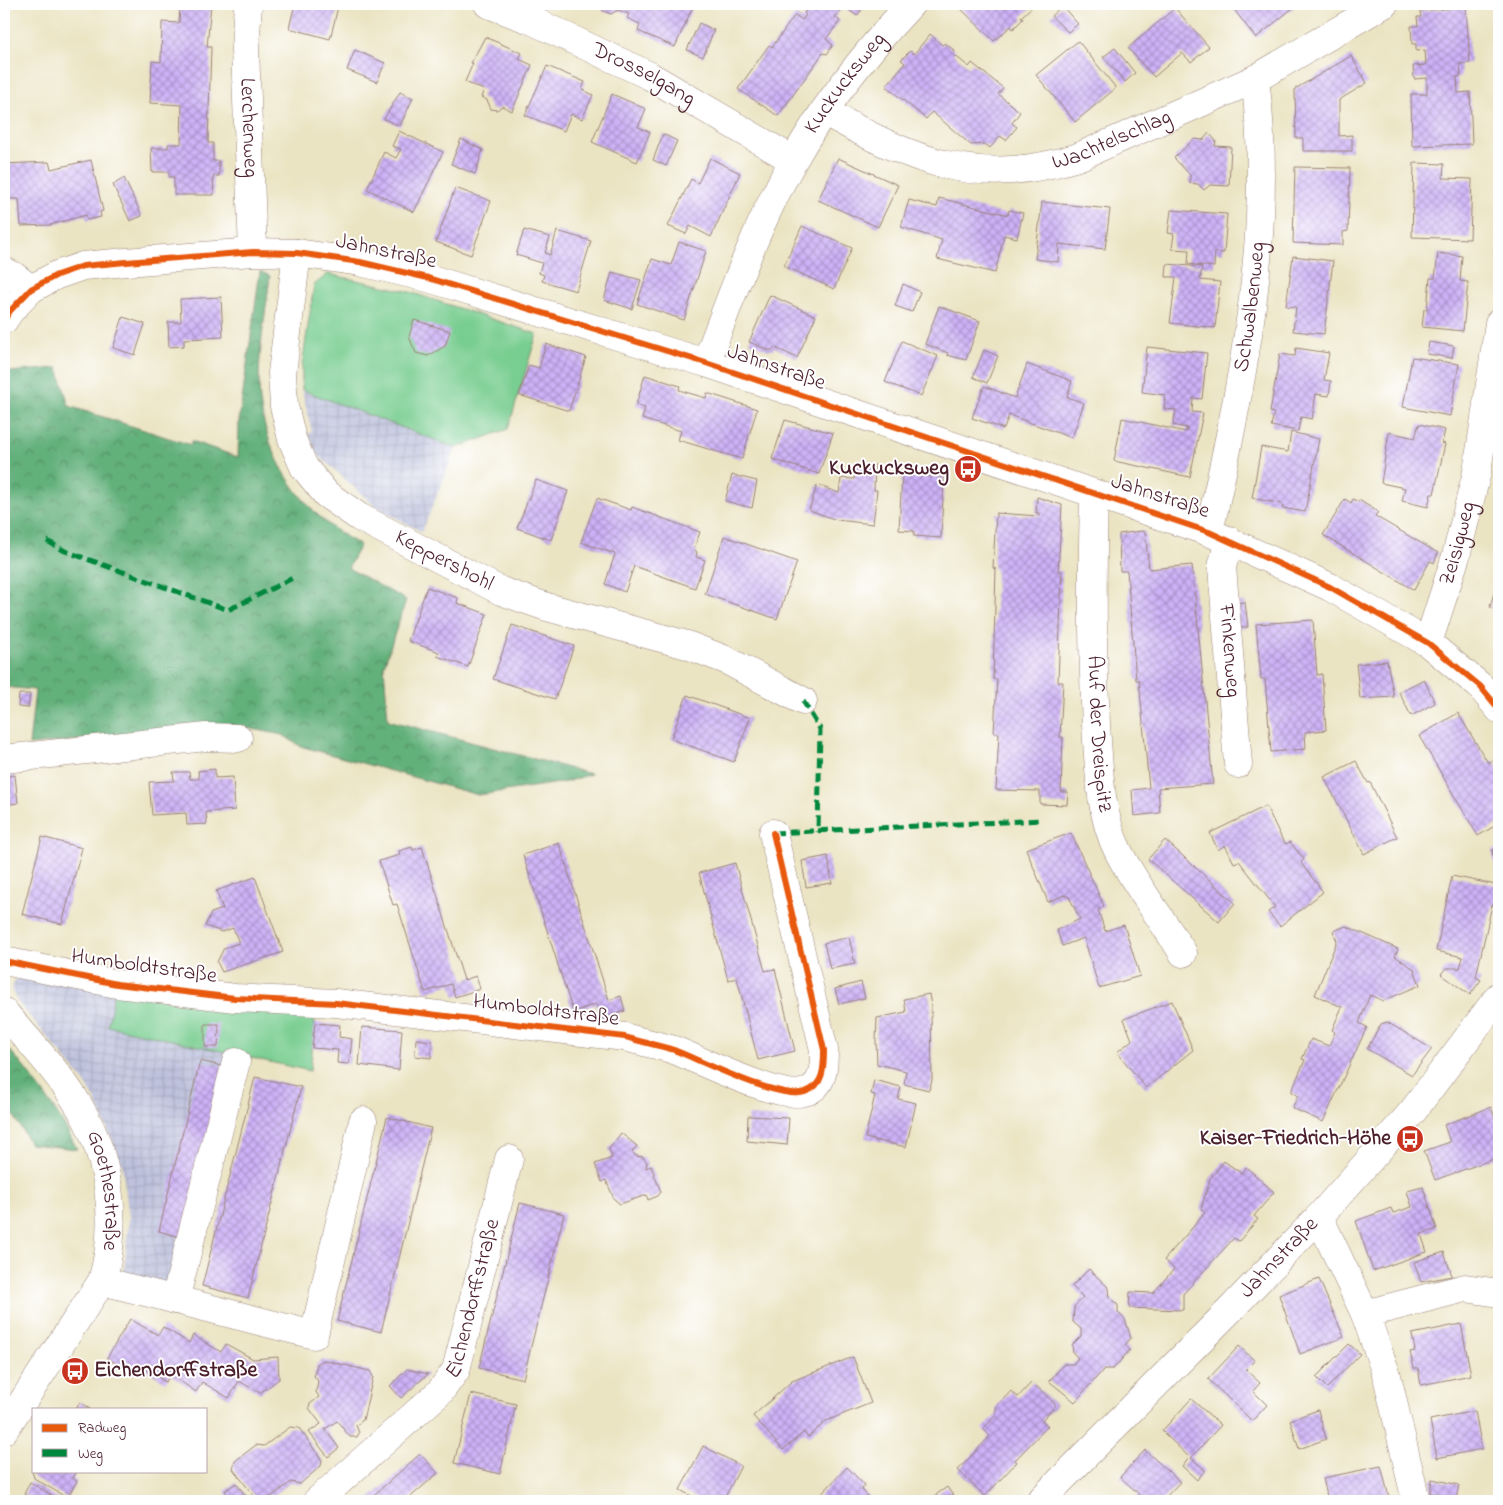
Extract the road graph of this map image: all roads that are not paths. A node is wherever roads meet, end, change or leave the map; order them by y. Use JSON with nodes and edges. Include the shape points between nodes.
{"nodes":[{"id":1,"x":248,"y":4,"type":"edge"},
{"id":2,"x":488,"y":4,"type":"edge"},
{"id":3,"x":911,"y":4,"type":"edge"},
{"id":4,"x":1384,"y":4,"type":"edge"},
{"id":5,"x":1255,"y":79,"type":"junction"},
{"id":6,"x":824,"y":111,"type":"junction"},
{"id":7,"x":793,"y":160,"type":"junction"},
{"id":8,"x":254,"y":252,"type":"junction"},
{"id":9,"x":297,"y":253,"type":"junction"},
{"id":10,"x":4,"y":271,"type":"edge"},
{"id":11,"x":31,"y":289,"type":"junction"},
{"id":12,"x":4,"y":320,"type":"edge"},
{"id":13,"x":1499,"y":323,"type":"edge"},
{"id":14,"x":706,"y":363,"type":"junction"},
{"id":15,"x":1488,"y":474,"type":"edge"},
{"id":16,"x":1094,"y":494,"type":"junction"},
{"id":17,"x":1219,"y":536,"type":"junction"},
{"id":18,"x":1428,"y":643,"type":"junction"},
{"id":19,"x":1490,"y":681,"type":"edge"},
{"id":20,"x":803,"y":701,"type":"dead end"},
{"id":21,"x":1499,"y":709,"type":"edge"},
{"id":22,"x":238,"y":738,"type":"dead end"},
{"id":23,"x":4,"y":759,"type":"edge"},
{"id":24,"x":1238,"y":764,"type":"dead end"},
{"id":25,"x":773,"y":833,"type":"dead end"},
{"id":26,"x":1183,"y":953,"type":"dead end"},
{"id":27,"x":4,"y":961,"type":"edge"},
{"id":28,"x":1499,"y":996,"type":"edge"},
{"id":29,"x":4,"y":1012,"type":"edge"},
{"id":30,"x":236,"y":1062,"type":"dead end"},
{"id":31,"x":363,"y":1121,"type":"dead end"},
{"id":32,"x":509,"y":1158,"type":"dead end"},
{"id":33,"x":1319,"y":1217,"type":"junction"},
{"id":34,"x":102,"y":1281,"type":"junction"},
{"id":35,"x":1499,"y":1293,"type":"edge"},
{"id":36,"x":176,"y":1300,"type":"junction"},
{"id":37,"x":1366,"y":1314,"type":"junction"},
{"id":38,"x":4,"y":1430,"type":"edge"},
{"id":39,"x":317,"y":1501,"type":"edge"},
{"id":40,"x":1040,"y":1501,"type":"edge"},
{"id":41,"x":1416,"y":1501,"type":"edge"}],
"edges":[{"from":1,"to":8,"type":"street","name":"Lerchenweg","via":[[245,49]]},
{"from":2,"to":7,"type":"street","name":"Drosselgang","via":[[533,21],[650,76]]},
{"from":3,"to":6,"type":"street","name":"Kuckucksweg","via":[[853,70]]},
{"from":4,"to":5,"type":"street","name":"Wachtelschlag"},
{"from":5,"to":6,"type":"street","name":"Wachtelschlag","via":[[1078,158],[1019,171],[958,168],[927,161],[879,142]]},
{"from":5,"to":17,"type":"street","name":"Schwalbenweg","via":[[1261,152],[1259,241],[1250,329]]},
{"from":6,"to":7,"type":"street","name":"Kuckucksweg"},
{"from":7,"to":14,"type":"street","name":"Kuckucksweg","via":[[742,265]]},
{"from":8,"to":9,"type":"street","name":"Jahnstraße"},
{"from":8,"to":11,"type":"street","name":"Jahnstraße","via":[[83,266],[57,274]]},
{"from":9,"to":14,"type":"street","name":"Jahnstraße","via":[[360,262],[428,278]]},
{"from":9,"to":20,"type":"street","name":"Keppershohl","via":[[282,373],[284,406],[292,440],[304,466],[326,494],[359,517],[501,592],[687,645],[726,660]]},
{"from":10,"to":11,"type":"street"},
{"from":11,"to":12,"type":"street","name":"Jahnstraße"},
{"from":13,"to":15,"type":"street","name":"Zeisigweg"},
{"from":14,"to":16,"type":"street","name":"Jahnstraße"},
{"from":15,"to":18,"type":"street","name":"Zeisigweg","via":[[1456,556]]},
{"from":16,"to":17,"type":"street","name":"Jahnstraße"},
{"from":16,"to":26,"type":"street","name":"Auf der Dreispitz","via":[[1092,657],[1099,766],[1106,815],[1118,850]]},
{"from":17,"to":18,"type":"street","name":"Jahnstraße","via":[[1330,587]]},
{"from":17,"to":24,"type":"street","name":"Finkenweg"},
{"from":18,"to":19,"type":"street","name":"Jahnstraße"},
{"from":19,"to":21,"type":"street","name":"Jahnstraße"},
{"from":22,"to":23,"type":"street","via":[[206,737]]},
{"from":25,"to":27,"type":"street","name":"Humboldtstraße","via":[[824,1050],[824,1070],[817,1085],[804,1092],[790,1094],[765,1087],[672,1050],[625,1038],[336,1003],[235,998],[117,984]]},
{"from":28,"to":33,"type":"street","name":"Jahnstraße","via":[[1413,1111]]},
{"from":29,"to":34,"type":"street","name":"Goethestraße","via":[[75,1099],[98,1144],[108,1186],[112,1230]]},
{"from":30,"to":36,"type":"street"},
{"from":31,"to":36,"type":"street","via":[[314,1334]]},
{"from":32,"to":39,"type":"street","name":"Eichendorffstraße","via":[[456,1370],[440,1392]]},
{"from":33,"to":37,"type":"street"},
{"from":33,"to":40,"type":"street","name":"Jahnstraße"},
{"from":34,"to":36,"type":"street"},
{"from":34,"to":38,"type":"street","name":"Goethestraße"},
{"from":35,"to":37,"type":"street","via":[[1465,1288]]},
{"from":37,"to":41,"type":"street","via":[[1387,1376]]}]}
